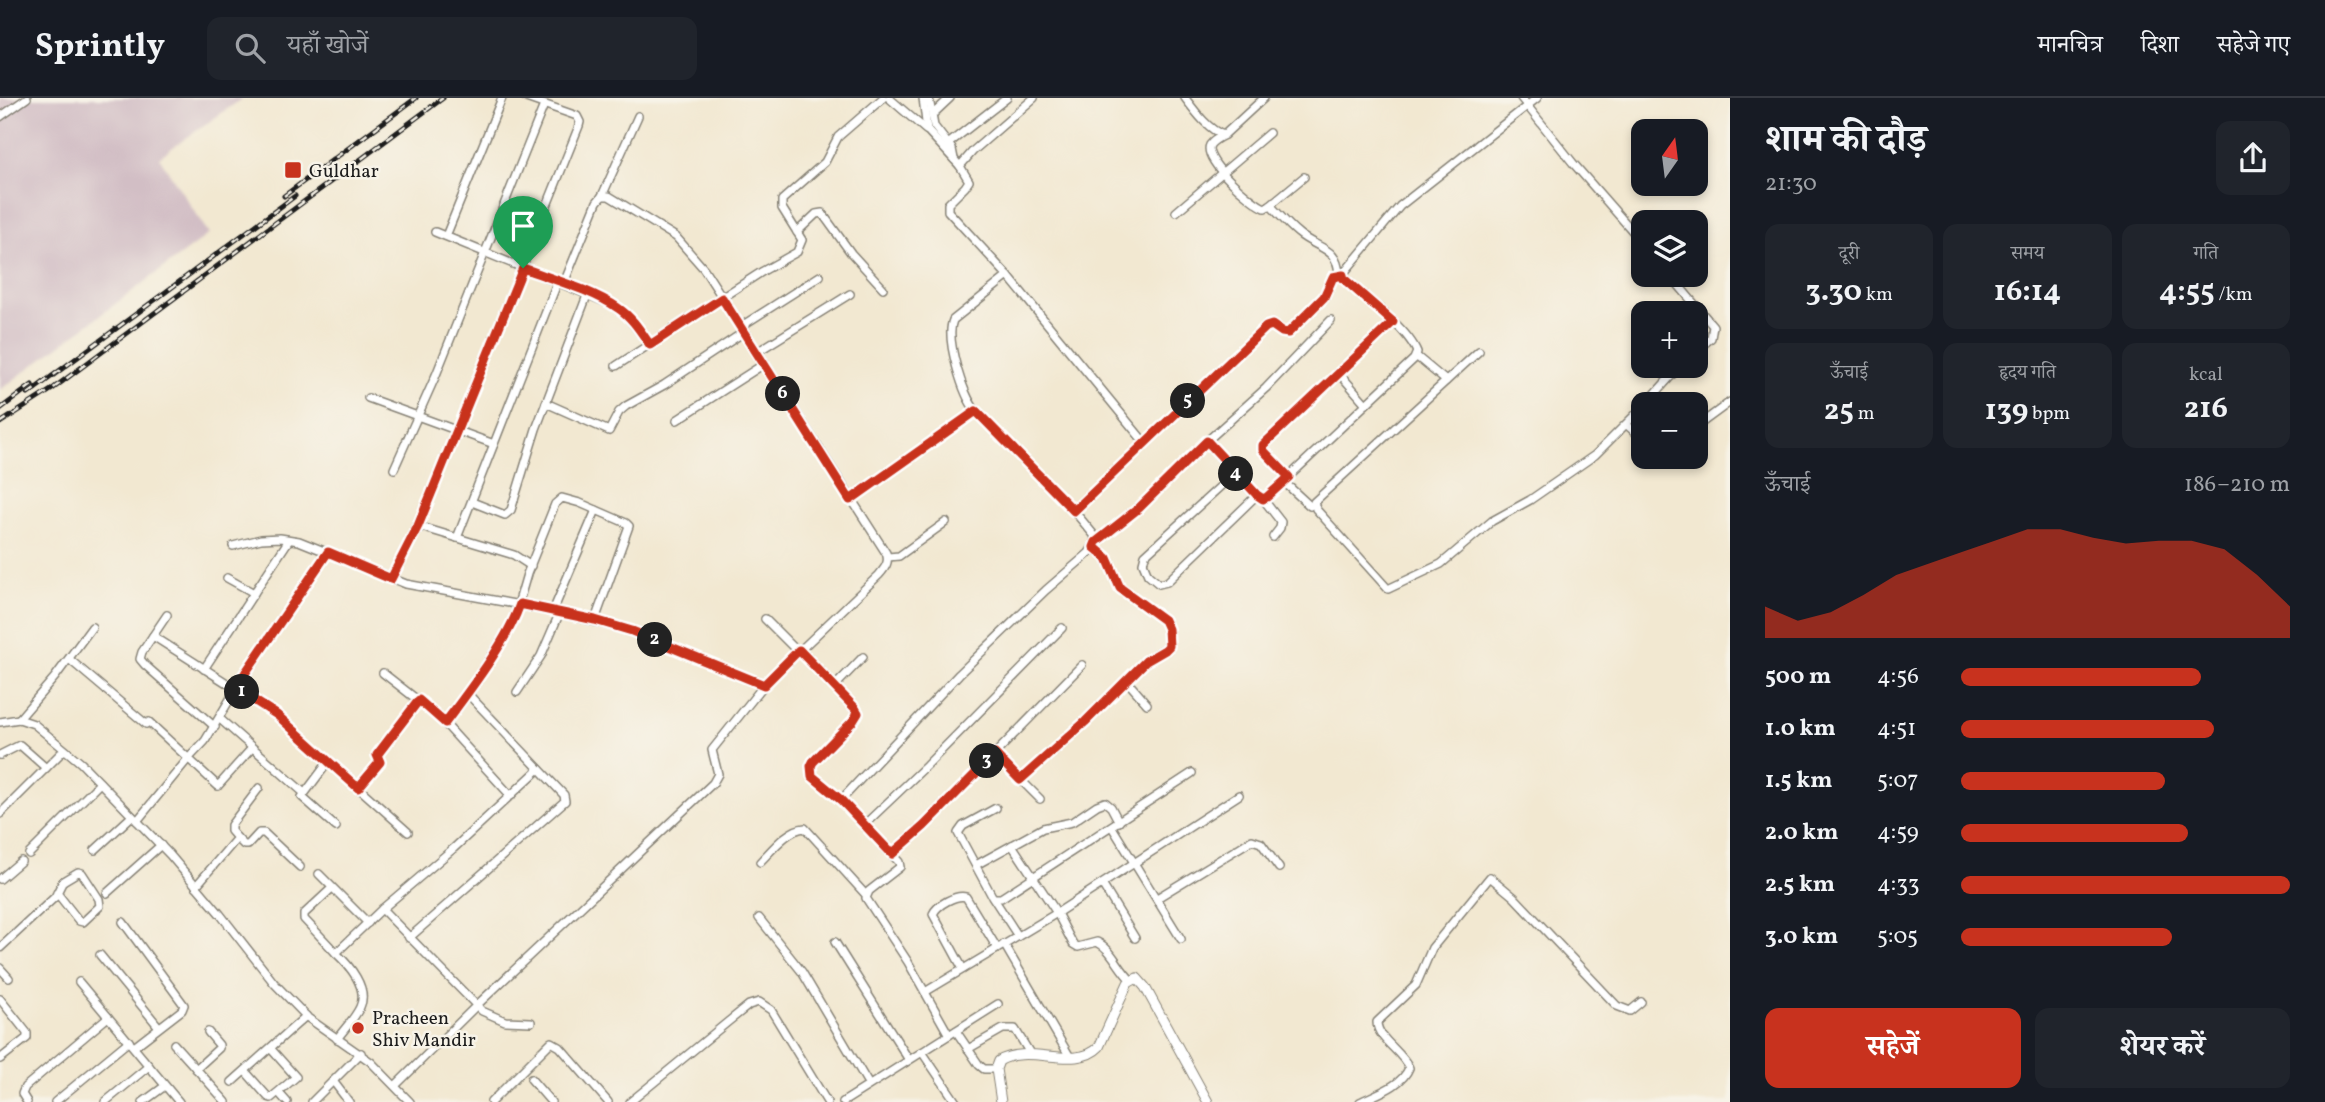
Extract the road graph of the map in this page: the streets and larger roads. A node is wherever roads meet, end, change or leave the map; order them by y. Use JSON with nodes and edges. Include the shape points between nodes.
{"nodes":[{"id":1,"x":26,"y":98,"type":"edge"},
{"id":2,"x":502,"y":98,"type":"edge"},
{"id":3,"x":526,"y":98,"type":"edge"},
{"id":4,"x":883,"y":98,"type":"edge"},
{"id":5,"x":889,"y":98,"type":"edge"},
{"id":6,"x":923,"y":98,"type":"edge"},
{"id":7,"x":929,"y":98,"type":"edge"},
{"id":8,"x":950,"y":98,"type":"edge"},
{"id":9,"x":1007,"y":98,"type":"edge"},
{"id":10,"x":1034,"y":98,"type":"edge"},
{"id":11,"x":1185,"y":98,"type":"edge"},
{"id":12,"x":1264,"y":98,"type":"edge"},
{"id":13,"x":1521,"y":98,"type":"edge"},
{"id":14,"x":1537,"y":98,"type":"edge"},
{"id":15,"x":544,"y":104,"type":"junction"},
{"id":16,"x":1528,"y":107,"type":"junction"},
{"id":17,"x":932,"y":115,"type":"junction"},
{"id":18,"x":638,"y":116,"type":"dead end"},
{"id":19,"x":0,"y":117,"type":"edge"},
{"id":20,"x":927,"y":130,"type":"junction"},
{"id":21,"x":1269,"y":133,"type":"dead end"},
{"id":22,"x":1224,"y":135,"type":"junction"},
{"id":23,"x":948,"y":144,"type":"junction"},
{"id":24,"x":957,"y":163,"type":"junction"},
{"id":25,"x":1223,"y":173,"type":"junction"},
{"id":26,"x":1304,"y":177,"type":"dead end"},
{"id":27,"x":602,"y":196,"type":"junction"},
{"id":28,"x":1270,"y":205,"type":"junction"},
{"id":29,"x":1176,"y":212,"type":"dead end"},
{"id":30,"x":1631,"y":229,"type":"edge"},
{"id":31,"x":435,"y":232,"type":"dead end"},
{"id":32,"x":797,"y":232,"type":"junction"},
{"id":33,"x":446,"y":236,"type":"junction"},
{"id":34,"x":484,"y":252,"type":"junction"},
{"id":35,"x":523,"y":268,"type":"junction"},
{"id":36,"x":1341,"y":275,"type":"junction"},
{"id":37,"x":820,"y":276,"type":"dead end"},
{"id":38,"x":1008,"y":276,"type":"junction"},
{"id":39,"x":561,"y":282,"type":"junction"},
{"id":40,"x":1680,"y":287,"type":"edge"},
{"id":41,"x":883,"y":288,"type":"dead end"},
{"id":42,"x":588,"y":293,"type":"junction"},
{"id":43,"x":850,"y":293,"type":"dead end"},
{"id":44,"x":722,"y":298,"type":"junction"},
{"id":45,"x":1692,"y":301,"type":"edge"},
{"id":46,"x":1331,"y":320,"type":"dead end"},
{"id":47,"x":1708,"y":320,"type":"edge"},
{"id":48,"x":1393,"y":322,"type":"junction"},
{"id":49,"x":742,"y":330,"type":"junction"},
{"id":50,"x":1708,"y":341,"type":"edge"},
{"id":51,"x":650,"y":345,"type":"junction"},
{"id":52,"x":1479,"y":351,"type":"dead end"},
{"id":53,"x":757,"y":352,"type":"junction"},
{"id":54,"x":1416,"y":356,"type":"junction"},
{"id":55,"x":764,"y":364,"type":"junction"},
{"id":56,"x":616,"y":366,"type":"dead end"},
{"id":57,"x":1339,"y":373,"type":"junction"},
{"id":58,"x":1668,"y":378,"type":"edge"},
{"id":59,"x":1446,"y":381,"type":"junction"},
{"id":60,"x":1656,"y":392,"type":"edge"},
{"id":61,"x":368,"y":398,"type":"dead end"},
{"id":62,"x":1730,"y":402,"type":"edge"},
{"id":63,"x":546,"y":403,"type":"junction"},
{"id":64,"x":1366,"y":404,"type":"junction"},
{"id":65,"x":976,"y":411,"type":"junction"},
{"id":66,"x":418,"y":416,"type":"junction"},
{"id":67,"x":1708,"y":418,"type":"edge"},
{"id":68,"x":1631,"y":420,"type":"edge"},
{"id":69,"x":677,"y":421,"type":"dead end"},
{"id":70,"x":1626,"y":425,"type":"junction"},
{"id":71,"x":1631,"y":429,"type":"edge"},
{"id":72,"x":457,"y":430,"type":"junction"},
{"id":73,"x":1207,"y":441,"type":"junction"},
{"id":74,"x":1145,"y":443,"type":"junction"},
{"id":75,"x":494,"y":444,"type":"junction"},
{"id":76,"x":394,"y":468,"type":"dead end"},
{"id":77,"x":1235,"y":473,"type":"junction"},
{"id":78,"x":1286,"y":480,"type":"junction"},
{"id":79,"x":1260,"y":497,"type":"junction"},
{"id":80,"x":850,"y":500,"type":"junction"},
{"id":81,"x":472,"y":502,"type":"junction"},
{"id":82,"x":1310,"y":506,"type":"dead end"},
{"id":83,"x":596,"y":509,"type":"junction"},
{"id":84,"x":1074,"y":511,"type":"junction"},
{"id":85,"x":946,"y":522,"type":"dead end"},
{"id":86,"x":418,"y":526,"type":"junction"},
{"id":87,"x":1273,"y":537,"type":"dead end"},
{"id":88,"x":457,"y":538,"type":"junction"},
{"id":89,"x":289,"y":540,"type":"junction"},
{"id":90,"x":1095,"y":545,"type":"junction"},
{"id":91,"x":233,"y":546,"type":"dead end"},
{"id":92,"x":328,"y":552,"type":"junction"},
{"id":93,"x":888,"y":557,"type":"junction"},
{"id":94,"x":531,"y":566,"type":"junction"},
{"id":95,"x":227,"y":578,"type":"dead end"},
{"id":96,"x":391,"y":579,"type":"junction"},
{"id":97,"x":254,"y":593,"type":"junction"},
{"id":98,"x":520,"y":604,"type":"junction"},
{"id":99,"x":557,"y":611,"type":"junction"},
{"id":100,"x":167,"y":615,"type":"dead end"},
{"id":101,"x":595,"y":620,"type":"junction"},
{"id":102,"x":765,"y":620,"type":"dead end"},
{"id":103,"x":92,"y":627,"type":"dead end"},
{"id":104,"x":1062,"y":628,"type":"dead end"},
{"id":105,"x":153,"y":636,"type":"junction"},
{"id":106,"x":798,"y":651,"type":"junction"},
{"id":107,"x":863,"y":657,"type":"dead end"},
{"id":108,"x":69,"y":659,"type":"junction"},
{"id":109,"x":1082,"y":665,"type":"dead end"},
{"id":110,"x":204,"y":669,"type":"junction"},
{"id":111,"x":383,"y":673,"type":"dead end"},
{"id":112,"x":1126,"y":680,"type":"junction"},
{"id":113,"x":764,"y":685,"type":"junction"},
{"id":114,"x":835,"y":686,"type":"junction"},
{"id":115,"x":235,"y":688,"type":"junction"},
{"id":116,"x":517,"y":692,"type":"dead end"},
{"id":117,"x":467,"y":694,"type":"junction"},
{"id":118,"x":419,"y":700,"type":"junction"},
{"id":119,"x":1147,"y":704,"type":"dead end"},
{"id":120,"x":19,"y":719,"type":"junction"},
{"id":121,"x":220,"y":719,"type":"junction"},
{"id":122,"x":0,"y":722,"type":"edge"},
{"id":123,"x":445,"y":723,"type":"junction"},
{"id":124,"x":215,"y":727,"type":"junction"},
{"id":125,"x":252,"y":748,"type":"junction"},
{"id":126,"x":64,"y":750,"type":"junction"},
{"id":127,"x":995,"y":754,"type":"junction"},
{"id":128,"x":0,"y":755,"type":"edge"},
{"id":129,"x":187,"y":760,"type":"junction"},
{"id":130,"x":328,"y":761,"type":"junction"},
{"id":131,"x":46,"y":768,"type":"junction"},
{"id":132,"x":539,"y":769,"type":"junction"},
{"id":133,"x":1192,"y":773,"type":"dead end"},
{"id":134,"x":1020,"y":780,"type":"junction"},
{"id":135,"x":100,"y":783,"type":"junction"},
{"id":136,"x":259,"y":788,"type":"dead end"},
{"id":137,"x":358,"y":788,"type":"junction"},
{"id":138,"x":303,"y":792,"type":"junction"},
{"id":139,"x":1239,"y":795,"type":"dead end"},
{"id":140,"x":511,"y":796,"type":"junction"},
{"id":141,"x":1040,"y":799,"type":"dead end"},
{"id":142,"x":841,"y":800,"type":"junction"},
{"id":143,"x":996,"y":808,"type":"dead end"},
{"id":144,"x":0,"y":814,"type":"edge"},
{"id":145,"x":134,"y":818,"type":"junction"},
{"id":146,"x":864,"y":825,"type":"junction"},
{"id":147,"x":1115,"y":825,"type":"junction"},
{"id":148,"x":336,"y":827,"type":"dead end"},
{"id":149,"x":408,"y":832,"type":"dead end"},
{"id":150,"x":237,"y":838,"type":"junction"},
{"id":151,"x":161,"y":845,"type":"junction"},
{"id":152,"x":1012,"y":845,"type":"junction"},
{"id":153,"x":95,"y":850,"type":"dead end"},
{"id":154,"x":892,"y":854,"type":"junction"},
{"id":155,"x":29,"y":855,"type":"dead end"},
{"id":156,"x":21,"y":861,"type":"dead end"},
{"id":157,"x":760,"y":862,"type":"dead end"},
{"id":158,"x":1134,"y":862,"type":"junction"},
{"id":159,"x":976,"y":864,"type":"junction"},
{"id":160,"x":300,"y":867,"type":"dead end"},
{"id":161,"x":1279,"y":867,"type":"dead end"},
{"id":162,"x":319,"y":874,"type":"dead end"},
{"id":163,"x":0,"y":878,"type":"edge"},
{"id":164,"x":1033,"y":878,"type":"junction"},
{"id":165,"x":1102,"y":884,"type":"junction"},
{"id":166,"x":197,"y":886,"type":"junction"},
{"id":167,"x":332,"y":888,"type":"junction"},
{"id":168,"x":57,"y":893,"type":"junction"},
{"id":169,"x":107,"y":893,"type":"dead end"},
{"id":170,"x":866,"y":895,"type":"junction"},
{"id":171,"x":995,"y":898,"type":"junction"},
{"id":172,"x":1157,"y":898,"type":"junction"},
{"id":173,"x":382,"y":909,"type":"junction"},
{"id":174,"x":1057,"y":913,"type":"junction"},
{"id":175,"x":759,"y":918,"type":"dead end"},
{"id":176,"x":123,"y":922,"type":"dead end"},
{"id":177,"x":368,"y":923,"type":"junction"},
{"id":178,"x":1018,"y":936,"type":"junction"},
{"id":179,"x":1135,"y":937,"type":"dead end"},
{"id":180,"x":410,"y":939,"type":"junction"},
{"id":181,"x":1181,"y":939,"type":"dead end"},
{"id":182,"x":835,"y":942,"type":"dead end"},
{"id":183,"x":1001,"y":946,"type":"junction"},
{"id":184,"x":0,"y":948,"type":"edge"},
{"id":185,"x":337,"y":953,"type":"junction"},
{"id":186,"x":100,"y":955,"type":"dead end"},
{"id":187,"x":0,"y":968,"type":"edge"},
{"id":188,"x":963,"y":969,"type":"junction"},
{"id":189,"x":9,"y":978,"type":"dead end"},
{"id":190,"x":1131,"y":980,"type":"junction"},
{"id":191,"x":79,"y":982,"type":"dead end"},
{"id":192,"x":925,"y":992,"type":"junction"},
{"id":193,"x":0,"y":999,"type":"edge"},
{"id":194,"x":1642,"y":1002,"type":"dead end"},
{"id":195,"x":998,"y":1004,"type":"dead end"},
{"id":196,"x":476,"y":1006,"type":"junction"},
{"id":197,"x":306,"y":1016,"type":"junction"},
{"id":198,"x":108,"y":1017,"type":"junction"},
{"id":199,"x":531,"y":1022,"type":"dead end"},
{"id":200,"x":159,"y":1027,"type":"junction"},
{"id":201,"x":208,"y":1032,"type":"dead end"},
{"id":202,"x":953,"y":1033,"type":"junction"},
{"id":203,"x":337,"y":1038,"type":"junction"},
{"id":204,"x":132,"y":1044,"type":"junction"},
{"id":205,"x":174,"y":1044,"type":"dead end"},
{"id":206,"x":271,"y":1049,"type":"junction"},
{"id":207,"x":968,"y":1049,"type":"junction"},
{"id":208,"x":922,"y":1052,"type":"junction"},
{"id":209,"x":361,"y":1054,"type":"junction"},
{"id":210,"x":1031,"y":1055,"type":"junction"},
{"id":211,"x":1070,"y":1057,"type":"junction"},
{"id":212,"x":0,"y":1059,"type":"edge"},
{"id":213,"x":909,"y":1060,"type":"junction"},
{"id":214,"x":149,"y":1066,"type":"junction"},
{"id":215,"x":196,"y":1069,"type":"junction"},
{"id":216,"x":996,"y":1069,"type":"junction"},
{"id":217,"x":245,"y":1071,"type":"junction"},
{"id":218,"x":531,"y":1079,"type":"dead end"},
{"id":219,"x":333,"y":1081,"type":"junction"},
{"id":220,"x":232,"y":1082,"type":"dead end"},
{"id":221,"x":396,"y":1085,"type":"junction"},
{"id":222,"x":869,"y":1085,"type":"junction"},
{"id":223,"x":165,"y":1086,"type":"junction"},
{"id":224,"x":279,"y":1093,"type":"junction"},
{"id":225,"x":219,"y":1095,"type":"junction"},
{"id":226,"x":27,"y":1102,"type":"edge"},
{"id":227,"x":55,"y":1102,"type":"edge"},
{"id":228,"x":105,"y":1102,"type":"edge"},
{"id":229,"x":143,"y":1102,"type":"edge"},
{"id":230,"x":179,"y":1102,"type":"edge"},
{"id":231,"x":210,"y":1102,"type":"edge"},
{"id":232,"x":226,"y":1102,"type":"edge"},
{"id":233,"x":287,"y":1102,"type":"edge"},
{"id":234,"x":312,"y":1102,"type":"edge"},
{"id":235,"x":349,"y":1102,"type":"edge"},
{"id":236,"x":410,"y":1102,"type":"edge"},
{"id":237,"x":491,"y":1102,"type":"edge"},
{"id":238,"x":551,"y":1102,"type":"edge"},
{"id":239,"x":608,"y":1102,"type":"edge"},
{"id":240,"x":630,"y":1102,"type":"edge"},
{"id":241,"x":827,"y":1102,"type":"edge"},
{"id":242,"x":843,"y":1102,"type":"edge"},
{"id":243,"x":956,"y":1102,"type":"edge"},
{"id":244,"x":1002,"y":1102,"type":"edge"},
{"id":245,"x":1208,"y":1102,"type":"edge"},
{"id":246,"x":1360,"y":1102,"type":"edge"}],
"edges":[{"from":1,"to":19,"type":"street"},
{"from":2,"to":33,"type":"street"},
{"from":3,"to":15,"type":"street"},
{"from":4,"to":32,"type":"street","via":[[838,137],[825,162],[782,200]]},
{"from":5,"to":20,"type":"street"},
{"from":6,"to":20,"type":"street"},
{"from":7,"to":17,"type":"street"},
{"from":8,"to":17,"type":"street"},
{"from":9,"to":23,"type":"street"},
{"from":10,"to":24,"type":"street"},
{"from":11,"to":22,"type":"street"},
{"from":12,"to":22,"type":"street"},
{"from":13,"to":16,"type":"street"},
{"from":14,"to":16,"type":"street"},
{"from":15,"to":34,"type":"street"},
{"from":15,"to":35,"type":"street","via":[[573,114],[580,122]]},
{"from":16,"to":30,"type":"street"},
{"from":16,"to":36,"type":"street","via":[[1401,206]]},
{"from":17,"to":23,"type":"street"},
{"from":18,"to":27,"type":"street"},
{"from":20,"to":24,"type":"street"},
{"from":21,"to":25,"type":"street"},
{"from":22,"to":25,"type":"street","via":[[1209,149]]},
{"from":23,"to":24,"type":"street"},
{"from":24,"to":38,"type":"street","via":[[969,181],[948,204],[948,211]]},
{"from":25,"to":28,"type":"street","via":[[1243,195],[1263,208]]},
{"from":25,"to":29,"type":"street"},
{"from":26,"to":28,"type":"street"},
{"from":27,"to":39,"type":"street"},
{"from":27,"to":44,"type":"street","via":[[676,237],[705,269]]},
{"from":28,"to":36,"type":"street","via":[[1300,235],[1333,255]]},
{"from":31,"to":33,"type":"street"},
{"from":32,"to":41,"type":"street","via":[[822,213]]},
{"from":32,"to":44,"type":"street","via":[[802,240],[797,252]]},
{"from":33,"to":34,"type":"street"},
{"from":34,"to":35,"type":"street"},
{"from":34,"to":66,"type":"street"},
{"from":35,"to":39,"type":"street"},
{"from":35,"to":72,"type":"street"},
{"from":36,"to":48,"type":"street"},
{"from":36,"to":74,"type":"street","via":[[1331,279],[1322,300],[1288,333],[1272,325],[1266,327]]},
{"from":37,"to":49,"type":"street"},
{"from":38,"to":65,"type":"street","via":[[951,324],[962,384]]},
{"from":38,"to":74,"type":"street"},
{"from":39,"to":42,"type":"street"},
{"from":39,"to":75,"type":"street"},
{"from":40,"to":45,"type":"street"},
{"from":42,"to":51,"type":"street","via":[[619,308]]},
{"from":42,"to":63,"type":"street"},
{"from":43,"to":53,"type":"street"},
{"from":44,"to":49,"type":"street"},
{"from":44,"to":51,"type":"street"},
{"from":46,"to":73,"type":"street"},
{"from":47,"to":50,"type":"street","via":[[1714,333]]},
{"from":48,"to":54,"type":"street","via":[[1415,346]]},
{"from":48,"to":57,"type":"street"},
{"from":49,"to":53,"type":"street"},
{"from":49,"to":63,"type":"street","via":[[626,406],[609,431]]},
{"from":51,"to":56,"type":"street"},
{"from":52,"to":59,"type":"street"},
{"from":53,"to":55,"type":"street"},
{"from":54,"to":59,"type":"street"},
{"from":54,"to":64,"type":"street"},
{"from":55,"to":69,"type":"street"},
{"from":55,"to":80,"type":"street"},
{"from":57,"to":64,"type":"street"},
{"from":57,"to":78,"type":"street","via":[[1263,445]]},
{"from":58,"to":60,"type":"street"},
{"from":59,"to":70,"type":"street","via":[[1314,502],[1388,589],[1441,564],[1492,521],[1601,450]]},
{"from":61,"to":66,"type":"street"},
{"from":62,"to":67,"type":"street"},
{"from":63,"to":81,"type":"street","via":[[509,513]]},
{"from":64,"to":78,"type":"street"},
{"from":65,"to":80,"type":"street"},
{"from":65,"to":84,"type":"street"},
{"from":66,"to":72,"type":"street"},
{"from":66,"to":76,"type":"street"},
{"from":68,"to":70,"type":"street"},
{"from":70,"to":71,"type":"street"},
{"from":72,"to":75,"type":"street"},
{"from":72,"to":86,"type":"street"},
{"from":73,"to":77,"type":"street"},
{"from":73,"to":90,"type":"street"},
{"from":74,"to":84,"type":"street"},
{"from":75,"to":81,"type":"street"},
{"from":77,"to":79,"type":"street"},
{"from":77,"to":79,"type":"street","via":[[1145,555],[1143,563],[1151,579],[1167,582]]},
{"from":78,"to":79,"type":"street"},
{"from":78,"to":82,"type":"street"},
{"from":79,"to":87,"type":"street","via":[[1281,522]]},
{"from":80,"to":93,"type":"street"},
{"from":81,"to":88,"type":"street"},
{"from":83,"to":94,"type":"street","via":[[566,498],[558,500]]},
{"from":83,"to":99,"type":"street"},
{"from":83,"to":101,"type":"street","via":[[629,528]]},
{"from":84,"to":90,"type":"street","via":[[1094,535]]},
{"from":85,"to":93,"type":"street","via":[[899,556]]},
{"from":86,"to":88,"type":"street"},
{"from":86,"to":96,"type":"street"},
{"from":88,"to":94,"type":"street","via":[[514,555]]},
{"from":89,"to":91,"type":"street"},
{"from":89,"to":92,"type":"street"},
{"from":89,"to":97,"type":"street"},
{"from":90,"to":112,"type":"street","via":[[1107,558],[1120,588],[1161,616],[1168,629],[1167,648]]},
{"from":90,"to":142,"type":"street","via":[[959,674]]},
{"from":92,"to":96,"type":"street"},
{"from":92,"to":115,"type":"street"},
{"from":93,"to":106,"type":"street","via":[[885,569]]},
{"from":94,"to":98,"type":"street"},
{"from":95,"to":97,"type":"street"},
{"from":96,"to":98,"type":"street"},
{"from":97,"to":110,"type":"street"},
{"from":98,"to":99,"type":"street"},
{"from":98,"to":117,"type":"street"},
{"from":99,"to":101,"type":"street"},
{"from":99,"to":116,"type":"street","via":[[541,656]]},
{"from":100,"to":105,"type":"street"},
{"from":101,"to":113,"type":"street"},
{"from":102,"to":106,"type":"street"},
{"from":103,"to":108,"type":"street"},
{"from":104,"to":146,"type":"street"},
{"from":105,"to":110,"type":"street"},
{"from":105,"to":124,"type":"street","via":[[142,652],[142,662]]},
{"from":106,"to":113,"type":"street"},
{"from":106,"to":114,"type":"street"},
{"from":107,"to":114,"type":"street"},
{"from":108,"to":120,"type":"street"},
{"from":108,"to":129,"type":"street"},
{"from":109,"to":127,"type":"street"},
{"from":110,"to":115,"type":"street"},
{"from":111,"to":118,"type":"street"},
{"from":112,"to":119,"type":"street"},
{"from":112,"to":134,"type":"street"},
{"from":113,"to":196,"type":"street","via":[[712,750],[718,774],[713,783]]},
{"from":114,"to":142,"type":"street","via":[[855,708],[857,717],[813,762],[811,771],[817,782]]},
{"from":115,"to":121,"type":"street"},
{"from":115,"to":130,"type":"street","via":[[277,715]]},
{"from":117,"to":123,"type":"street"},
{"from":117,"to":132,"type":"street"},
{"from":118,"to":123,"type":"street"},
{"from":118,"to":137,"type":"street"},
{"from":120,"to":122,"type":"street"},
{"from":120,"to":126,"type":"street","via":[[34,724]]},
{"from":121,"to":124,"type":"street"},
{"from":121,"to":125,"type":"street"},
{"from":123,"to":140,"type":"street"},
{"from":124,"to":129,"type":"street"},
{"from":125,"to":129,"type":"street","via":[[218,786]]},
{"from":125,"to":138,"type":"street"},
{"from":126,"to":131,"type":"street"},
{"from":126,"to":135,"type":"street"},
{"from":127,"to":134,"type":"street"},
{"from":127,"to":154,"type":"street"},
{"from":128,"to":131,"type":"street","via":[[20,745]]},
{"from":129,"to":145,"type":"street"},
{"from":130,"to":137,"type":"street"},
{"from":130,"to":138,"type":"street"},
{"from":131,"to":144,"type":"street"},
{"from":132,"to":140,"type":"street"},
{"from":132,"to":180,"type":"street","via":[[565,801]]},
{"from":133,"to":147,"type":"street"},
{"from":134,"to":141,"type":"street"},
{"from":135,"to":145,"type":"street"},
{"from":135,"to":155,"type":"street"},
{"from":136,"to":150,"type":"street","via":[[230,825]]},
{"from":137,"to":149,"type":"street"},
{"from":138,"to":148,"type":"street","via":[[304,800]]},
{"from":139,"to":158,"type":"street"},
{"from":140,"to":173,"type":"street"},
{"from":142,"to":146,"type":"street"},
{"from":143,"to":159,"type":"street","via":[[958,831]]},
{"from":145,"to":151,"type":"street"},
{"from":145,"to":153,"type":"street"},
{"from":146,"to":154,"type":"street"},
{"from":147,"to":152,"type":"street","via":[[1111,807],[1105,802],[1072,822],[1043,828]]},
{"from":147,"to":158,"type":"street"},
{"from":147,"to":164,"type":"street"},
{"from":150,"to":160,"type":"street","via":[[248,845],[264,833]]},
{"from":150,"to":166,"type":"street"},
{"from":151,"to":166,"type":"street"},
{"from":151,"to":169,"type":"street"},
{"from":152,"to":159,"type":"street"},
{"from":152,"to":164,"type":"street"},
{"from":154,"to":170,"type":"street","via":[[900,867]]},
{"from":156,"to":163,"type":"street"},
{"from":157,"to":170,"type":"street","via":[[792,832],[805,828]]},
{"from":158,"to":165,"type":"street"},
{"from":158,"to":172,"type":"street"},
{"from":159,"to":171,"type":"street"},
{"from":161,"to":172,"type":"street","via":[[1261,843],[1252,841]]},
{"from":162,"to":167,"type":"street"},
{"from":164,"to":171,"type":"street"},
{"from":164,"to":174,"type":"street"},
{"from":165,"to":174,"type":"street"},
{"from":165,"to":179,"type":"street"},
{"from":166,"to":197,"type":"street"},
{"from":167,"to":177,"type":"street"},
{"from":167,"to":185,"type":"street","via":[[304,919]]},
{"from":168,"to":168,"type":"street","via":[[79,921],[100,906],[82,873],[63,881]]},
{"from":168,"to":184,"type":"street"},
{"from":170,"to":192,"type":"street"},
{"from":171,"to":178,"type":"street"},
{"from":172,"to":181,"type":"street"},
{"from":173,"to":177,"type":"street"},
{"from":173,"to":180,"type":"street"},
{"from":174,"to":178,"type":"street"},
{"from":174,"to":190,"type":"street","via":[[1073,944],[1104,945]]},
{"from":175,"to":222,"type":"street","via":[[802,972]]},
{"from":176,"to":200,"type":"street","via":[[184,1005]]},
{"from":177,"to":185,"type":"street"},
{"from":178,"to":183,"type":"street"},
{"from":180,"to":196,"type":"street"},
{"from":182,"to":213,"type":"street"},
{"from":183,"to":188,"type":"street"},
{"from":183,"to":188,"type":"street","via":[[966,897],[935,909],[933,914]]},
{"from":183,"to":211,"type":"street"},
{"from":185,"to":203,"type":"street","via":[[360,984],[362,996],[360,1007]]},
{"from":186,"to":200,"type":"street"},
{"from":187,"to":189,"type":"street"},
{"from":188,"to":192,"type":"street"},
{"from":190,"to":211,"type":"street","via":[[1099,1047],[1090,1054]]},
{"from":190,"to":245,"type":"street","via":[[1136,978],[1145,987]]},
{"from":191,"to":198,"type":"street"},
{"from":192,"to":202,"type":"street"},
{"from":193,"to":212,"type":"street","via":[[27,1033],[27,1038]]},
{"from":194,"to":246,"type":"street","via":[[1630,1011],[1617,1006],[1490,877],[1432,948],[1416,985],[1377,1022],[1406,1060],[1407,1074]]},
{"from":195,"to":202,"type":"street"},
{"from":196,"to":199,"type":"street","via":[[505,1021]]},
{"from":196,"to":221,"type":"street"},
{"from":197,"to":203,"type":"street"},
{"from":197,"to":206,"type":"street"},
{"from":198,"to":204,"type":"street"},
{"from":198,"to":226,"type":"street","via":[[25,1087],[22,1094]]},
{"from":200,"to":204,"type":"street"},
{"from":201,"to":215,"type":"street","via":[[219,1048]]},
{"from":202,"to":207,"type":"street"},
{"from":202,"to":208,"type":"street"},
{"from":203,"to":209,"type":"street"},
{"from":204,"to":214,"type":"street"},
{"from":204,"to":227,"type":"street"},
{"from":205,"to":215,"type":"street"},
{"from":206,"to":217,"type":"street"},
{"from":206,"to":224,"type":"street","via":[[296,1077]]},
{"from":207,"to":210,"type":"street","via":[[1009,1028],[1015,1029]]},
{"from":207,"to":216,"type":"street","via":[[984,1069]]},
{"from":208,"to":213,"type":"street"},
{"from":208,"to":243,"type":"street"},
{"from":209,"to":219,"type":"street"},
{"from":209,"to":221,"type":"street"},
{"from":210,"to":211,"type":"street"},
{"from":210,"to":216,"type":"street","via":[[1007,1057]]},
{"from":213,"to":222,"type":"street"},
{"from":214,"to":223,"type":"street"},
{"from":214,"to":228,"type":"street"},
{"from":215,"to":225,"type":"street"},
{"from":216,"to":244,"type":"street"},
{"from":217,"to":220,"type":"street"},
{"from":217,"to":224,"type":"street","via":[[268,1097]]},
{"from":218,"to":238,"type":"street"},
{"from":219,"to":234,"type":"street"},
{"from":219,"to":235,"type":"street"},
{"from":221,"to":236,"type":"street"},
{"from":222,"to":242,"type":"street"},
{"from":223,"to":229,"type":"street"},
{"from":223,"to":230,"type":"street"},
{"from":224,"to":233,"type":"street"},
{"from":225,"to":231,"type":"street"},
{"from":225,"to":232,"type":"street"},
{"from":237,"to":239,"type":"street","via":[[551,1042]]},
{"from":240,"to":241,"type":"street","via":[[759,1002],[771,1010]]}]}
